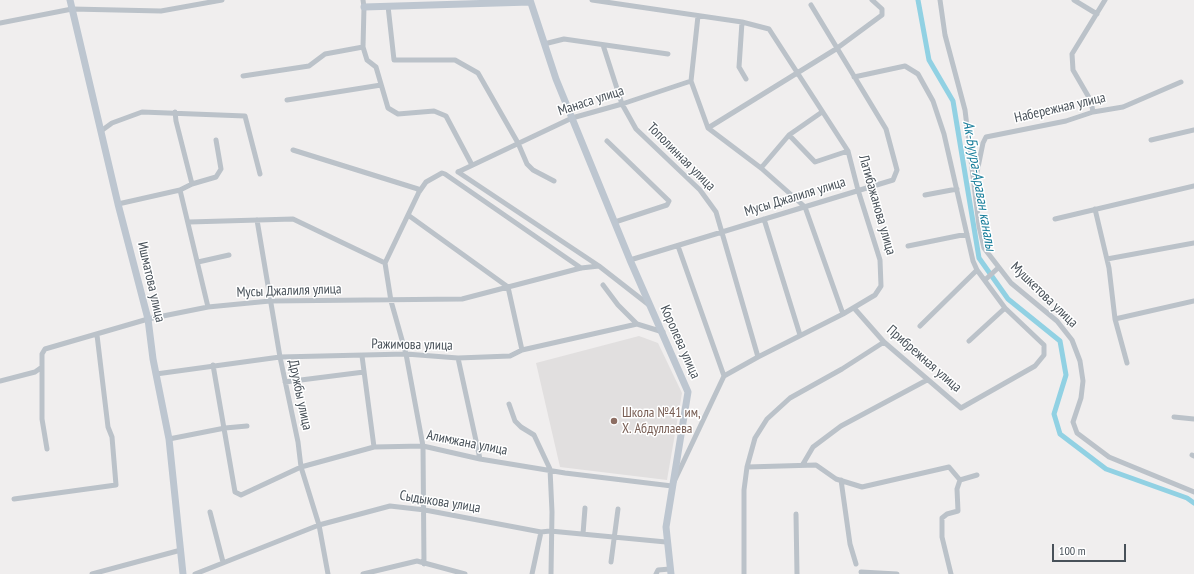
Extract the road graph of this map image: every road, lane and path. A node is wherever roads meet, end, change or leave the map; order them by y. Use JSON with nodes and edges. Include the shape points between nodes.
{"nodes":[{"id":1,"x":70,"y":0,"type":"edge"},
{"id":2,"x":222,"y":0,"type":"edge"},
{"id":3,"x":592,"y":0,"type":"edge"},
{"id":4,"x":872,"y":0,"type":"edge"},
{"id":5,"x":940,"y":0,"type":"edge"},
{"id":6,"x":1074,"y":0,"type":"edge"},
{"id":7,"x":1105,"y":0,"type":"edge"},
{"id":8,"x":530,"y":1,"type":"edge"},
{"id":9,"x":364,"y":4,"type":"edge"},
{"id":10,"x":811,"y":5,"type":"dead end"},
{"id":11,"x":388,"y":6,"type":"junction"},
{"id":12,"x":72,"y":9,"type":"junction"},
{"id":13,"x":1097,"y":14,"type":"junction"},
{"id":14,"x":698,"y":16,"type":"junction"},
{"id":15,"x":0,"y":22,"type":"edge"},
{"id":16,"x":742,"y":22,"type":"junction"},
{"id":17,"x":544,"y":44,"type":"junction"},
{"id":18,"x":603,"y":45,"type":"junction"},
{"id":19,"x":363,"y":47,"type":"junction"},
{"id":20,"x":836,"y":49,"type":"junction"},
{"id":21,"x":668,"y":54,"type":"dead end"},
{"id":22,"x":798,"y":73,"type":"junction"},
{"id":23,"x":243,"y":76,"type":"dead end"},
{"id":24,"x":854,"y":77,"type":"junction"},
{"id":25,"x":746,"y":79,"type":"dead end"},
{"id":26,"x":691,"y":81,"type":"junction"},
{"id":27,"x":1181,"y":82,"type":"dead end"},
{"id":28,"x":381,"y":85,"type":"junction"},
{"id":29,"x":287,"y":100,"type":"dead end"},
{"id":30,"x":622,"y":104,"type":"junction"},
{"id":31,"x":175,"y":112,"type":"junction"},
{"id":32,"x":822,"y":112,"type":"junction"},
{"id":33,"x":1093,"y":112,"type":"junction"},
{"id":34,"x":572,"y":118,"type":"junction"},
{"id":35,"x":708,"y":128,"type":"junction"},
{"id":36,"x":1194,"y":130,"type":"edge"},
{"id":37,"x":101,"y":131,"type":"junction"},
{"id":38,"x":789,"y":135,"type":"junction"},
{"id":39,"x":216,"y":140,"type":"dead end"},
{"id":40,"x":1151,"y":140,"type":"dead end"},
{"id":41,"x":607,"y":141,"type":"dead end"},
{"id":42,"x":518,"y":144,"type":"junction"},
{"id":43,"x":293,"y":150,"type":"dead end"},
{"id":44,"x":848,"y":151,"type":"junction"},
{"id":45,"x":472,"y":165,"type":"junction"},
{"id":46,"x":761,"y":168,"type":"junction"},
{"id":47,"x":260,"y":174,"type":"dead end"},
{"id":48,"x":554,"y":181,"type":"dead end"},
{"id":49,"x":975,"y":182,"type":"junction"},
{"id":50,"x":192,"y":184,"type":"junction"},
{"id":51,"x":1194,"y":186,"type":"edge"},
{"id":52,"x":957,"y":189,"type":"junction"},
{"id":53,"x":180,"y":190,"type":"junction"},
{"id":54,"x":858,"y":190,"type":"junction"},
{"id":55,"x":419,"y":192,"type":"junction"},
{"id":56,"x":925,"y":194,"type":"dead end"},
{"id":57,"x":118,"y":204,"type":"junction"},
{"id":58,"x":805,"y":207,"type":"junction"},
{"id":59,"x":1095,"y":209,"type":"junction"},
{"id":60,"x":408,"y":215,"type":"junction"},
{"id":61,"x":764,"y":219,"type":"junction"},
{"id":62,"x":1055,"y":219,"type":"dead end"},
{"id":63,"x":257,"y":220,"type":"junction"},
{"id":64,"x":189,"y":222,"type":"junction"},
{"id":65,"x":615,"y":222,"type":"junction"},
{"id":66,"x":722,"y":232,"type":"junction"},
{"id":67,"x":967,"y":234,"type":"junction"},
{"id":68,"x":1194,"y":243,"type":"edge"},
{"id":69,"x":678,"y":246,"type":"junction"},
{"id":70,"x":908,"y":246,"type":"dead end"},
{"id":71,"x":229,"y":255,"type":"dead end"},
{"id":72,"x":1107,"y":258,"type":"junction"},
{"id":73,"x":630,"y":260,"type":"junction"},
{"id":74,"x":198,"y":262,"type":"junction"},
{"id":75,"x":385,"y":263,"type":"junction"},
{"id":76,"x":599,"y":266,"type":"junction"},
{"id":77,"x":581,"y":268,"type":"junction"},
{"id":78,"x":998,"y":268,"type":"junction"},
{"id":79,"x":977,"y":270,"type":"junction"},
{"id":80,"x":985,"y":280,"type":"junction"},
{"id":81,"x":604,"y":285,"type":"dead end"},
{"id":82,"x":508,"y":287,"type":"junction"},
{"id":83,"x":270,"y":301,"type":"junction"},
{"id":84,"x":392,"y":301,"type":"junction"},
{"id":85,"x":1194,"y":301,"type":"edge"},
{"id":86,"x":208,"y":306,"type":"junction"},
{"id":87,"x":651,"y":307,"type":"junction"},
{"id":88,"x":854,"y":308,"type":"junction"},
{"id":89,"x":1005,"y":308,"type":"junction"},
{"id":90,"x":843,"y":314,"type":"junction"},
{"id":91,"x":148,"y":319,"type":"junction"},
{"id":92,"x":1115,"y":319,"type":"junction"},
{"id":93,"x":637,"y":324,"type":"junction"},
{"id":94,"x":920,"y":326,"type":"dead end"},
{"id":95,"x":663,"y":332,"type":"junction"},
{"id":96,"x":97,"y":335,"type":"junction"},
{"id":97,"x":800,"y":335,"type":"junction"},
{"id":98,"x":969,"y":341,"type":"dead end"},
{"id":99,"x":884,"y":342,"type":"junction"},
{"id":100,"x":522,"y":350,"type":"junction"},
{"id":101,"x":406,"y":354,"type":"junction"},
{"id":102,"x":362,"y":356,"type":"junction"},
{"id":103,"x":280,"y":357,"type":"junction"},
{"id":104,"x":758,"y":357,"type":"junction"},
{"id":105,"x":458,"y":358,"type":"junction"},
{"id":106,"x":1127,"y":363,"type":"dead end"},
{"id":107,"x":213,"y":365,"type":"junction"},
{"id":108,"x":42,"y":367,"type":"junction"},
{"id":109,"x":364,"y":372,"type":"junction"},
{"id":110,"x":156,"y":374,"type":"junction"},
{"id":111,"x":724,"y":376,"type":"junction"},
{"id":112,"x":928,"y":380,"type":"junction"},
{"id":113,"x":0,"y":381,"type":"edge"},
{"id":114,"x":285,"y":382,"type":"junction"},
{"id":115,"x":509,"y":404,"type":"dead end"},
{"id":116,"x":1174,"y":417,"type":"dead end"},
{"id":117,"x":1194,"y":419,"type":"edge"},
{"id":118,"x":247,"y":426,"type":"dead end"},
{"id":119,"x":225,"y":428,"type":"junction"},
{"id":120,"x":169,"y":438,"type":"junction"},
{"id":121,"x":423,"y":446,"type":"junction"},
{"id":122,"x":374,"y":447,"type":"junction"},
{"id":123,"x":46,"y":449,"type":"dead end"},
{"id":124,"x":480,"y":459,"type":"junction"},
{"id":125,"x":803,"y":464,"type":"junction"},
{"id":126,"x":301,"y":466,"type":"junction"},
{"id":127,"x":747,"y":467,"type":"junction"},
{"id":128,"x":550,"y":469,"type":"junction"},
{"id":129,"x":977,"y":475,"type":"dead end"},
{"id":130,"x":841,"y":480,"type":"junction"},
{"id":131,"x":960,"y":480,"type":"junction"},
{"id":132,"x":672,"y":486,"type":"junction"},
{"id":133,"x":1194,"y":492,"type":"edge"},
{"id":134,"x":14,"y":499,"type":"dead end"},
{"id":135,"x":585,"y":508,"type":"dead end"},
{"id":136,"x":618,"y":509,"type":"dead end"},
{"id":137,"x":425,"y":510,"type":"junction"},
{"id":138,"x":210,"y":512,"type":"dead end"},
{"id":139,"x":796,"y":514,"type":"dead end"},
{"id":140,"x":319,"y":525,"type":"junction"},
{"id":141,"x":550,"y":531,"type":"junction"},
{"id":142,"x":541,"y":532,"type":"junction"},
{"id":143,"x":583,"y":534,"type":"junction"},
{"id":144,"x":613,"y":537,"type":"junction"},
{"id":145,"x":666,"y":542,"type":"junction"},
{"id":146,"x":181,"y":550,"type":"junction"},
{"id":147,"x":223,"y":562,"type":"junction"},
{"id":148,"x":611,"y":562,"type":"dead end"},
{"id":149,"x":424,"y":564,"type":"junction"},
{"id":150,"x":856,"y":564,"type":"dead end"},
{"id":151,"x":670,"y":571,"type":"edge"},
{"id":152,"x":860,"y":572,"type":"dead end"},
{"id":153,"x":92,"y":574,"type":"edge"},
{"id":154,"x":183,"y":574,"type":"edge"},
{"id":155,"x":195,"y":574,"type":"edge"},
{"id":156,"x":328,"y":574,"type":"edge"},
{"id":157,"x":363,"y":574,"type":"edge"},
{"id":158,"x":465,"y":574,"type":"edge"},
{"id":159,"x":532,"y":574,"type":"edge"},
{"id":160,"x":551,"y":574,"type":"edge"},
{"id":161,"x":656,"y":574,"type":"edge"},
{"id":162,"x":744,"y":574,"type":"edge"},
{"id":163,"x":797,"y":574,"type":"edge"},
{"id":164,"x":897,"y":574,"type":"edge"},
{"id":165,"x":951,"y":574,"type":"edge"}],
"edges":[{"from":1,"to":12,"type":"street","name":"Ишматова улица"},
{"from":2,"to":12,"type":"street","via":[[161,11]]},
{"from":3,"to":14,"type":"street","name":"Латибажанова улица"},
{"from":4,"to":20,"type":"street","via":[[882,9],[882,15]]},
{"from":5,"to":49,"type":"street","name":"Мушкетова улица","via":[[945,35],[965,110]]},
{"from":6,"to":13,"type":"street"},
{"from":7,"to":13,"type":"street"},
{"from":8,"to":11,"type":"street"},
{"from":8,"to":17,"type":"street","name":"Королева улица"},
{"from":9,"to":11,"type":"street"},
{"from":9,"to":19,"type":"street"},
{"from":10,"to":20,"type":"street","name":"Мусы Джалиля улица"},
{"from":11,"to":42,"type":"street","via":[[394,60],[455,60],[478,73]]},
{"from":12,"to":15,"type":"street"},
{"from":12,"to":37,"type":"street","name":"Ишматова улица"},
{"from":13,"to":33,"type":"street","via":[[1072,54],[1073,70],[1091,101]]},
{"from":14,"to":16,"type":"street","name":"Латибажанова улица"},
{"from":14,"to":26,"type":"street"},
{"from":16,"to":22,"type":"street","name":"Латибажанова улица","via":[[769,29]]},
{"from":16,"to":25,"type":"street","via":[[739,67]]},
{"from":17,"to":18,"type":"street","via":[[564,39]]},
{"from":17,"to":34,"type":"street","name":"Королева улица"},
{"from":18,"to":21,"type":"street"},
{"from":18,"to":30,"type":"street","name":"Тополинная улица"},
{"from":19,"to":23,"type":"street","via":[[325,54],[309,66]]},
{"from":19,"to":28,"type":"street","via":[[367,60],[376,67]]},
{"from":20,"to":22,"type":"street"},
{"from":20,"to":24,"type":"street","name":"Мусы Джалиля улица"},
{"from":22,"to":32,"type":"street","name":"Латибажанова улица"},
{"from":22,"to":35,"type":"street"},
{"from":24,"to":52,"type":"street","name":"Прибрежная улица","via":[[905,66],[918,74],[933,101]]},
{"from":24,"to":54,"type":"street","name":"Мусы Джалиля улица","via":[[886,129],[897,170],[893,180]]},
{"from":26,"to":30,"type":"street","name":"Манаса улица"},
{"from":26,"to":35,"type":"street"},
{"from":27,"to":33,"type":"street","name":"Набережная улица","via":[[1123,107]]},
{"from":28,"to":29,"type":"street"},
{"from":28,"to":45,"type":"street","via":[[388,108],[398,114],[434,111],[446,116]]},
{"from":30,"to":34,"type":"street","name":"Манаса улица"},
{"from":30,"to":66,"type":"street","name":"Тополинная улица","via":[[636,129],[700,190],[716,212]]},
{"from":31,"to":37,"type":"street","via":[[142,112]]},
{"from":31,"to":47,"type":"street","via":[[245,116]]},
{"from":31,"to":50,"type":"street"},
{"from":32,"to":38,"type":"street"},
{"from":32,"to":44,"type":"street","name":"Латибажанова улица"},
{"from":33,"to":49,"type":"street","name":"Набережная улица","via":[[1066,121],[986,138]]},
{"from":34,"to":42,"type":"street","name":"Манаса улица"},
{"from":34,"to":65,"type":"street","name":"Королева улица"},
{"from":35,"to":46,"type":"street"},
{"from":36,"to":40,"type":"street"},
{"from":37,"to":57,"type":"street","name":"Ишматова улица"},
{"from":38,"to":44,"type":"street","via":[[815,162]]},
{"from":38,"to":46,"type":"street"},
{"from":39,"to":50,"type":"street","via":[[221,169],[219,173],[216,177]]},
{"from":41,"to":65,"type":"street","via":[[669,201],[667,205]]},
{"from":42,"to":45,"type":"street","name":"Манаса улица"},
{"from":42,"to":48,"type":"street","via":[[527,164]]},
{"from":43,"to":55,"type":"street","via":[[418,188]]},
{"from":44,"to":54,"type":"street","name":"Латибажанова улица"},
{"from":45,"to":76,"type":"street","name":"Манаса улица","via":[[458,172]]},
{"from":46,"to":58,"type":"street"},
{"from":49,"to":78,"type":"street","name":"Мушкетова улица","via":[[984,248]]},
{"from":50,"to":53,"type":"street"},
{"from":51,"to":59,"type":"street"},
{"from":52,"to":56,"type":"street"},
{"from":52,"to":67,"type":"street","name":"Прибрежная улица"},
{"from":53,"to":57,"type":"street"},
{"from":53,"to":64,"type":"street"},
{"from":54,"to":58,"type":"street","name":"Мусы Джалиля улица"},
{"from":54,"to":88,"type":"street","name":"Латибажанова улица","via":[[880,260],[882,275],[881,286],[875,295]]},
{"from":55,"to":60,"type":"street"},
{"from":55,"to":77,"type":"street","via":[[426,182],[442,173],[446,174]]},
{"from":57,"to":91,"type":"street","name":"Ишматова улица"},
{"from":58,"to":61,"type":"street","name":"Мусы Джалиля улица"},
{"from":58,"to":90,"type":"street"},
{"from":59,"to":62,"type":"street"},
{"from":59,"to":72,"type":"street"},
{"from":60,"to":75,"type":"street"},
{"from":60,"to":82,"type":"street"},
{"from":61,"to":66,"type":"street","name":"Мусы Джалиля улица"},
{"from":61,"to":97,"type":"street"},
{"from":63,"to":64,"type":"street"},
{"from":63,"to":75,"type":"street","via":[[293,219]]},
{"from":63,"to":83,"type":"street","name":"Дружбы улица"},
{"from":64,"to":74,"type":"street"},
{"from":65,"to":73,"type":"street","name":"Королева улица"},
{"from":66,"to":69,"type":"street","name":"Мусы Джалиля улица"},
{"from":66,"to":104,"type":"street","name":"Тополинная улица"},
{"from":67,"to":70,"type":"street"},
{"from":67,"to":79,"type":"street","name":"Прибрежная улица"},
{"from":68,"to":72,"type":"street"},
{"from":69,"to":73,"type":"street","name":"Мусы Джалиля улица"},
{"from":69,"to":111,"type":"street"},
{"from":71,"to":74,"type":"street"},
{"from":72,"to":92,"type":"street"},
{"from":73,"to":87,"type":"street","name":"Королева улица"},
{"from":74,"to":86,"type":"street"},
{"from":75,"to":84,"type":"street"},
{"from":76,"to":77,"type":"street","name":"Мусы Джалиля улица"},
{"from":76,"to":87,"type":"street"},
{"from":77,"to":82,"type":"street","name":"Мусы Джалиля улица"},
{"from":78,"to":80,"type":"street"},
{"from":78,"to":133,"type":"street","name":"Мушкетова улица","via":[[1011,283],[1057,321],[1072,340],[1080,361],[1083,381],[1081,398],[1074,413],[1073,422],[1077,433],[1109,457]]},
{"from":79,"to":80,"type":"street","name":"Прибрежная улица"},
{"from":79,"to":94,"type":"street"},
{"from":80,"to":89,"type":"street","name":"Прибрежная улица"},
{"from":81,"to":93,"type":"street","via":[[618,305]]},
{"from":82,"to":84,"type":"street","name":"Мусы Джалиля улица","via":[[462,299]]},
{"from":82,"to":100,"type":"street"},
{"from":83,"to":84,"type":"street","name":"Мусы Джалиля улица"},
{"from":83,"to":86,"type":"street","name":"Мусы Джалиля улица"},
{"from":83,"to":103,"type":"street","name":"Дружбы улица"},
{"from":84,"to":101,"type":"street"},
{"from":85,"to":92,"type":"street"},
{"from":86,"to":91,"type":"street","name":"Мусы Джалиля улица"},
{"from":87,"to":95,"type":"street","name":"Королева улица"},
{"from":88,"to":90,"type":"street","name":"Латибажанова улица"},
{"from":88,"to":99,"type":"street","name":"Прибрежная улица"},
{"from":89,"to":98,"type":"street"},
{"from":89,"to":112,"type":"street","name":"Прибрежная улица","via":[[1044,345],[1044,355],[1035,366],[961,408]]},
{"from":90,"to":97,"type":"street","name":"Латибажанова улица"},
{"from":91,"to":96,"type":"street","name":"Мусы Джалиля улица"},
{"from":91,"to":110,"type":"street","name":"Ишматова улица"},
{"from":92,"to":106,"type":"street"},
{"from":93,"to":95,"type":"street","name":"Ражимова улица"},
{"from":93,"to":100,"type":"street","name":"Ражимова улица"},
{"from":95,"to":132,"type":"street","name":"Королева улица","via":[[688,392]]},
{"from":96,"to":108,"type":"street","name":"Мусы Джалиля улица","via":[[45,349],[42,354]]},
{"from":96,"to":134,"type":"street","via":[[108,427],[112,437],[116,485]]},
{"from":97,"to":104,"type":"street","name":"Латибажанова улица"},
{"from":99,"to":112,"type":"street","name":"Прибрежная улица"},
{"from":99,"to":127,"type":"street","via":[[790,398],[767,419],[756,438]]},
{"from":100,"to":105,"type":"street","name":"Ражимова улица","via":[[510,356]]},
{"from":101,"to":102,"type":"street","name":"Ражимова улица"},
{"from":101,"to":105,"type":"street","name":"Ражимова улица"},
{"from":101,"to":121,"type":"street"},
{"from":102,"to":103,"type":"street","name":"Ражимова улица"},
{"from":102,"to":109,"type":"street"},
{"from":103,"to":107,"type":"street","name":"Ражимова улица"},
{"from":103,"to":114,"type":"street","name":"Дружбы улица"},
{"from":104,"to":111,"type":"street","name":"Латибажанова улица"},
{"from":105,"to":124,"type":"street"},
{"from":107,"to":110,"type":"street","name":"Ражимова улица"},
{"from":107,"to":119,"type":"street"},
{"from":108,"to":113,"type":"street","via":[[35,372]]},
{"from":108,"to":123,"type":"street","via":[[42,419]]},
{"from":109,"to":114,"type":"street"},
{"from":109,"to":122,"type":"street"},
{"from":110,"to":120,"type":"street","name":"Ишматова улица"},
{"from":111,"to":132,"type":"street"},
{"from":112,"to":125,"type":"street","via":[[841,426],[813,447]]},
{"from":114,"to":126,"type":"street","name":"Дружбы улица"},
{"from":115,"to":128,"type":"street","via":[[515,420],[534,435]]},
{"from":116,"to":117,"type":"street"},
{"from":118,"to":119,"type":"street"},
{"from":119,"to":120,"type":"street"},
{"from":119,"to":126,"type":"street","name":"Алимжана улица","via":[[234,492],[241,495]]},
{"from":120,"to":146,"type":"street","name":"Ишматова улица"},
{"from":121,"to":122,"type":"street","name":"Алимжана улица"},
{"from":121,"to":124,"type":"street","name":"Алимжана улица"},
{"from":121,"to":137,"type":"street"},
{"from":122,"to":126,"type":"street","name":"Алимжана улица"},
{"from":124,"to":128,"type":"street","name":"Алимжана улица"},
{"from":125,"to":127,"type":"street"},
{"from":125,"to":130,"type":"street","via":[[816,465]]},
{"from":126,"to":140,"type":"street","name":"Дружбы улица"},
{"from":127,"to":162,"type":"street","via":[[744,490]]},
{"from":128,"to":132,"type":"street","name":"Алимжана улица"},
{"from":128,"to":141,"type":"street"},
{"from":129,"to":131,"type":"street"},
{"from":130,"to":131,"type":"street","via":[[862,487],[949,466]]},
{"from":130,"to":150,"type":"street","via":[[850,544]]},
{"from":131,"to":165,"type":"street","via":[[957,489],[958,511],[942,518],[942,537]]},
{"from":132,"to":145,"type":"street","name":"Королева улица"},
{"from":135,"to":143,"type":"street"},
{"from":136,"to":144,"type":"street"},
{"from":137,"to":140,"type":"street","name":"Сыдыкова улица","via":[[390,506]]},
{"from":137,"to":142,"type":"street","name":"Сыдыкова улица"},
{"from":137,"to":149,"type":"street"},
{"from":138,"to":147,"type":"street"},
{"from":139,"to":163,"type":"street"},
{"from":140,"to":147,"type":"street","name":"Сыдыкова улица"},
{"from":140,"to":156,"type":"street","name":"Дружбы улица"},
{"from":141,"to":142,"type":"street","name":"Сыдыкова улица"},
{"from":141,"to":143,"type":"street","name":"Сыдыкова улица"},
{"from":141,"to":160,"type":"street"},
{"from":142,"to":159,"type":"street"},
{"from":143,"to":144,"type":"street","name":"Сыдыкова улица"},
{"from":144,"to":145,"type":"street","name":"Сыдыкова улица"},
{"from":144,"to":148,"type":"street"},
{"from":145,"to":151,"type":"street","name":"Королева улица"},
{"from":146,"to":153,"type":"street"},
{"from":146,"to":154,"type":"street","name":"Ишматова улица"},
{"from":147,"to":155,"type":"street","name":"Сыдыкова улица"},
{"from":149,"to":157,"type":"street","via":[[417,561]]},
{"from":149,"to":158,"type":"street"},
{"from":151,"to":161,"type":"street","via":[[658,570]]},
{"from":152,"to":164,"type":"street"}]}
